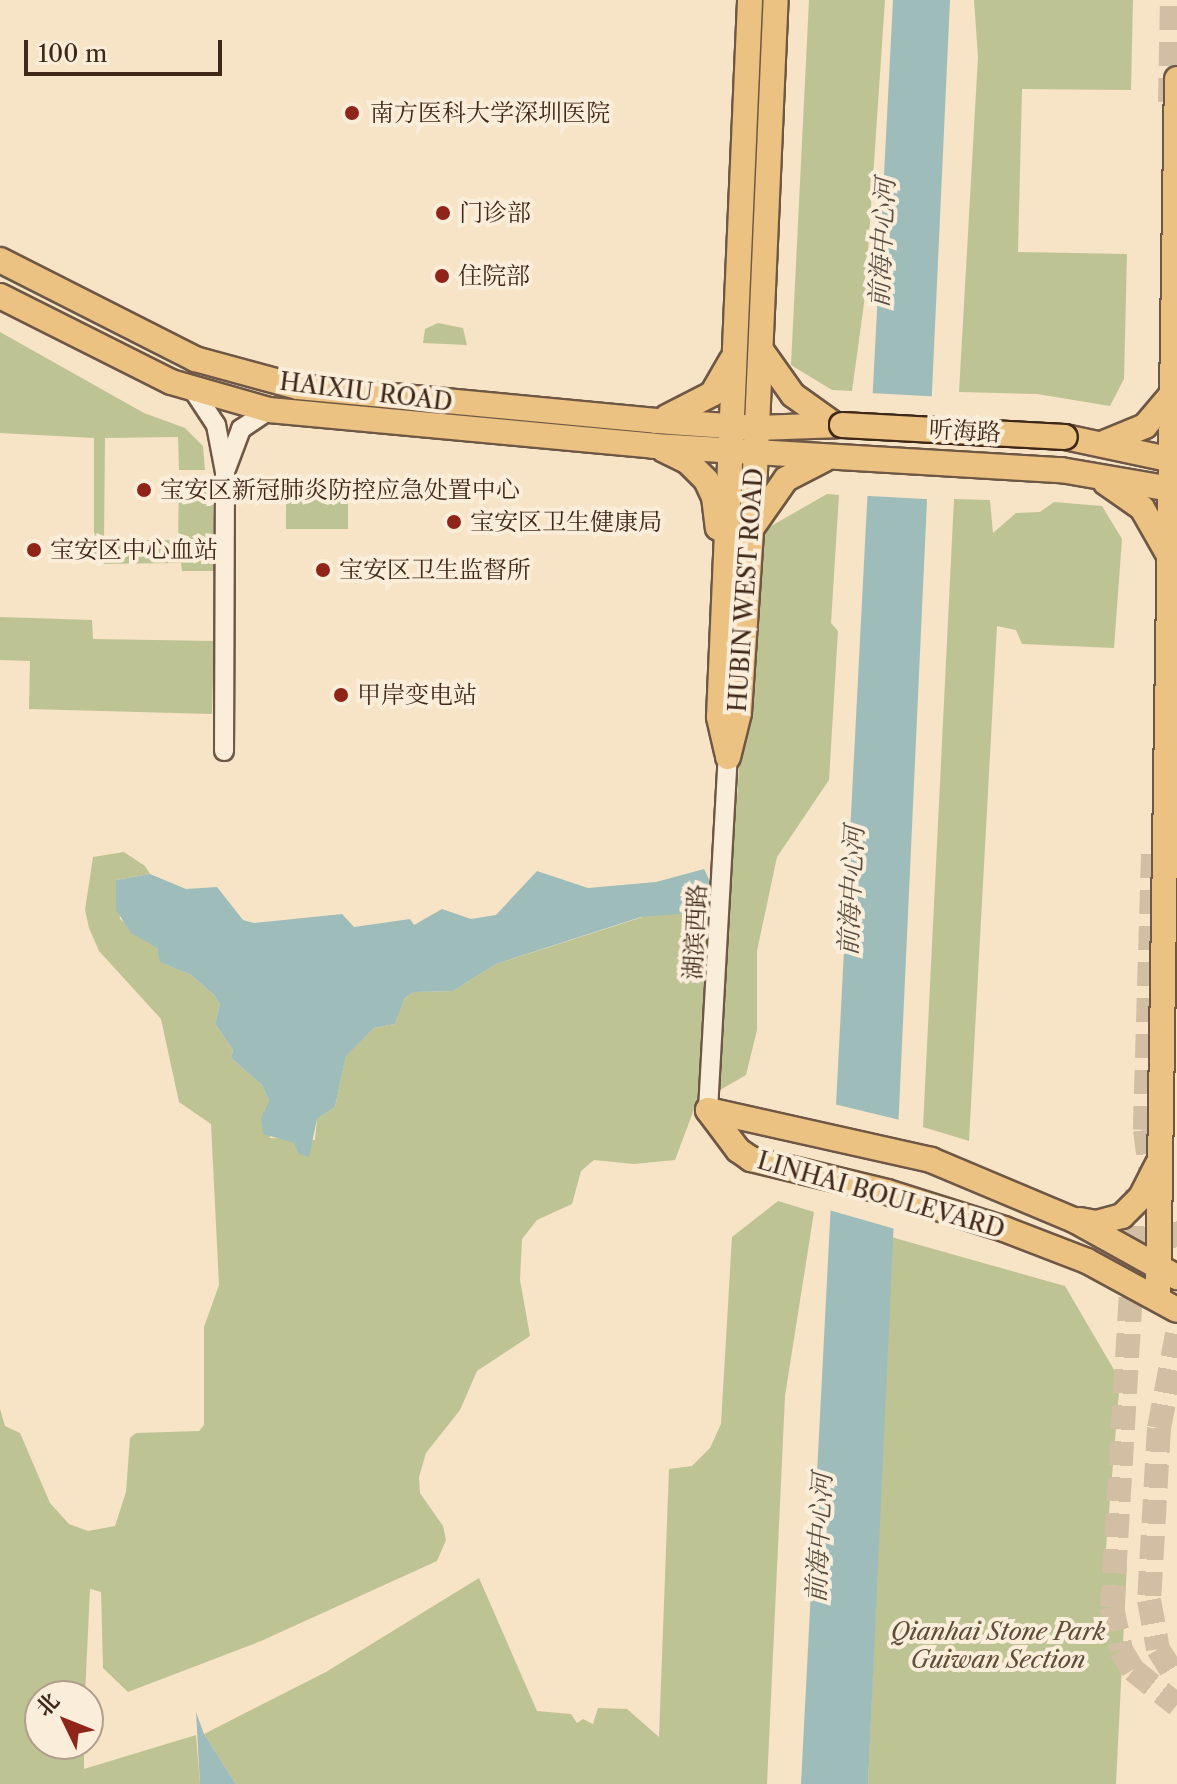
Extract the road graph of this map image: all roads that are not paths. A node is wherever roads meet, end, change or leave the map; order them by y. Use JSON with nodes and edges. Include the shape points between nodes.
{"nodes":[{"id":1,"x":750,"y":0,"type":"edge"},
{"id":2,"x":776,"y":0,"type":"edge"},
{"id":3,"x":1177,"y":79,"type":"edge"},
{"id":4,"x":0,"y":260,"type":"edge"},
{"id":5,"x":0,"y":296,"type":"edge"},
{"id":6,"x":761,"y":350,"type":"junction"},
{"id":7,"x":736,"y":351,"type":"junction"},
{"id":8,"x":193,"y":390,"type":"junction"},
{"id":9,"x":1172,"y":394,"type":"junction"},
{"id":10,"x":269,"y":410,"type":"junction"},
{"id":11,"x":644,"y":420,"type":"junction"},
{"id":12,"x":838,"y":425,"type":"junction"},
{"id":13,"x":745,"y":439,"type":"junction"},
{"id":14,"x":1095,"y":442,"type":"junction"},
{"id":15,"x":628,"y":444,"type":"junction"},
{"id":16,"x":654,"y":446,"type":"junction"},
{"id":17,"x":834,"y":460,"type":"junction"},
{"id":18,"x":1174,"y":460,"type":"edge"},
{"id":19,"x":225,"y":472,"type":"junction"},
{"id":20,"x":1093,"y":477,"type":"junction"},
{"id":21,"x":1174,"y":489,"type":"edge"},
{"id":22,"x":751,"y":532,"type":"junction"},
{"id":23,"x":1170,"y":560,"type":"junction"},
{"id":24,"x":725,"y":610,"type":"junction"},
{"id":25,"x":224,"y":751,"type":"dead end"},
{"id":26,"x":728,"y":757,"type":"junction"},
{"id":27,"x":708,"y":1110,"type":"junction"},
{"id":28,"x":1161,"y":1159,"type":"junction"},
{"id":29,"x":1074,"y":1220,"type":"junction"},
{"id":30,"x":1168,"y":1272,"type":"edge"},
{"id":31,"x":1167,"y":1304,"type":"edge"}],
"edges":[{"from":1,"to":7,"type":"main road","name":"HUBIN WEST ROAD"},
{"from":2,"to":6,"type":"main road","name":"HUBIN WEST ROAD"},
{"from":3,"to":9,"type":"main road"},
{"from":4,"to":11,"type":"main road","name":"HAIXIU ROAD","via":[[167,346],[243,375],[353,394]]},
{"from":5,"to":8,"type":"main road","name":"HAIXIU ROAD"},
{"from":6,"to":12,"type":"main road","via":[[793,395]]},
{"from":6,"to":13,"type":"main road","name":"HUBIN WEST ROAD"},
{"from":7,"to":11,"type":"main road","via":[[712,394],[689,410]]},
{"from":7,"to":13,"type":"main road","name":"HUBIN WEST ROAD"},
{"from":8,"to":10,"type":"main road","name":"HAIXIU ROAD"},
{"from":8,"to":19,"type":"street","via":[[216,425]]},
{"from":9,"to":14,"type":"main road","via":[[1138,431]]},
{"from":9,"to":18,"type":"main road"},
{"from":10,"to":15,"type":"main road","name":"HAIXIU ROAD"},
{"from":10,"to":19,"type":"street","via":[[241,429]]},
{"from":11,"to":13,"type":"main road","name":"HAIXIU ROAD"},
{"from":11,"to":15,"type":"main road","via":[[640,434]]},
{"from":12,"to":13,"type":"main road","name":"听海路"},
{"from":12,"to":14,"type":"main road","name":"听海路","bridge":true},
{"from":13,"to":16,"type":"main road","name":"HAIXIU ROAD"},
{"from":13,"to":17,"type":"main road","name":"听海路"},
{"from":13,"to":22,"type":"main road","name":"HUBIN WEST ROAD"},
{"from":13,"to":24,"type":"main road","name":"HUBIN WEST ROAD"},
{"from":14,"to":18,"type":"main road","name":"听海路"},
{"from":15,"to":16,"type":"main road","name":"HAIXIU ROAD"},
{"from":16,"to":24,"type":"main road","via":[[698,470],[714,497]]},
{"from":17,"to":20,"type":"main road","name":"听海路","via":[[1061,470]]},
{"from":17,"to":22,"type":"main road","via":[[786,479]]},
{"from":18,"to":21,"type":"main road"},
{"from":19,"to":25,"type":"street"},
{"from":20,"to":21,"type":"main road","name":"听海路"},
{"from":20,"to":23,"type":"main road","via":[[1142,508]]},
{"from":21,"to":23,"type":"main road"},
{"from":22,"to":26,"type":"main road","name":"HUBIN WEST ROAD","via":[[739,713]]},
{"from":23,"to":28,"type":"main road"},
{"from":24,"to":26,"type":"main road","name":"HUBIN WEST ROAD","via":[[719,717]]},
{"from":26,"to":27,"type":"street","name":"湖滨西路"},
{"from":27,"to":29,"type":"main road","name":"LINHAI BOULEVARD","via":[[897,1150]]},
{"from":27,"to":31,"type":"main road","name":"LINHAI BOULEVARD","via":[[738,1150],[778,1167],[887,1192],[1004,1229],[1087,1261]]},
{"from":28,"to":29,"type":"main road","via":[[1141,1197],[1122,1216],[1096,1223]]},
{"from":28,"to":30,"type":"main road"},
{"from":29,"to":30,"type":"main road","name":"LINHAI BOULEVARD"},
{"from":30,"to":31,"type":"main road"}]}
